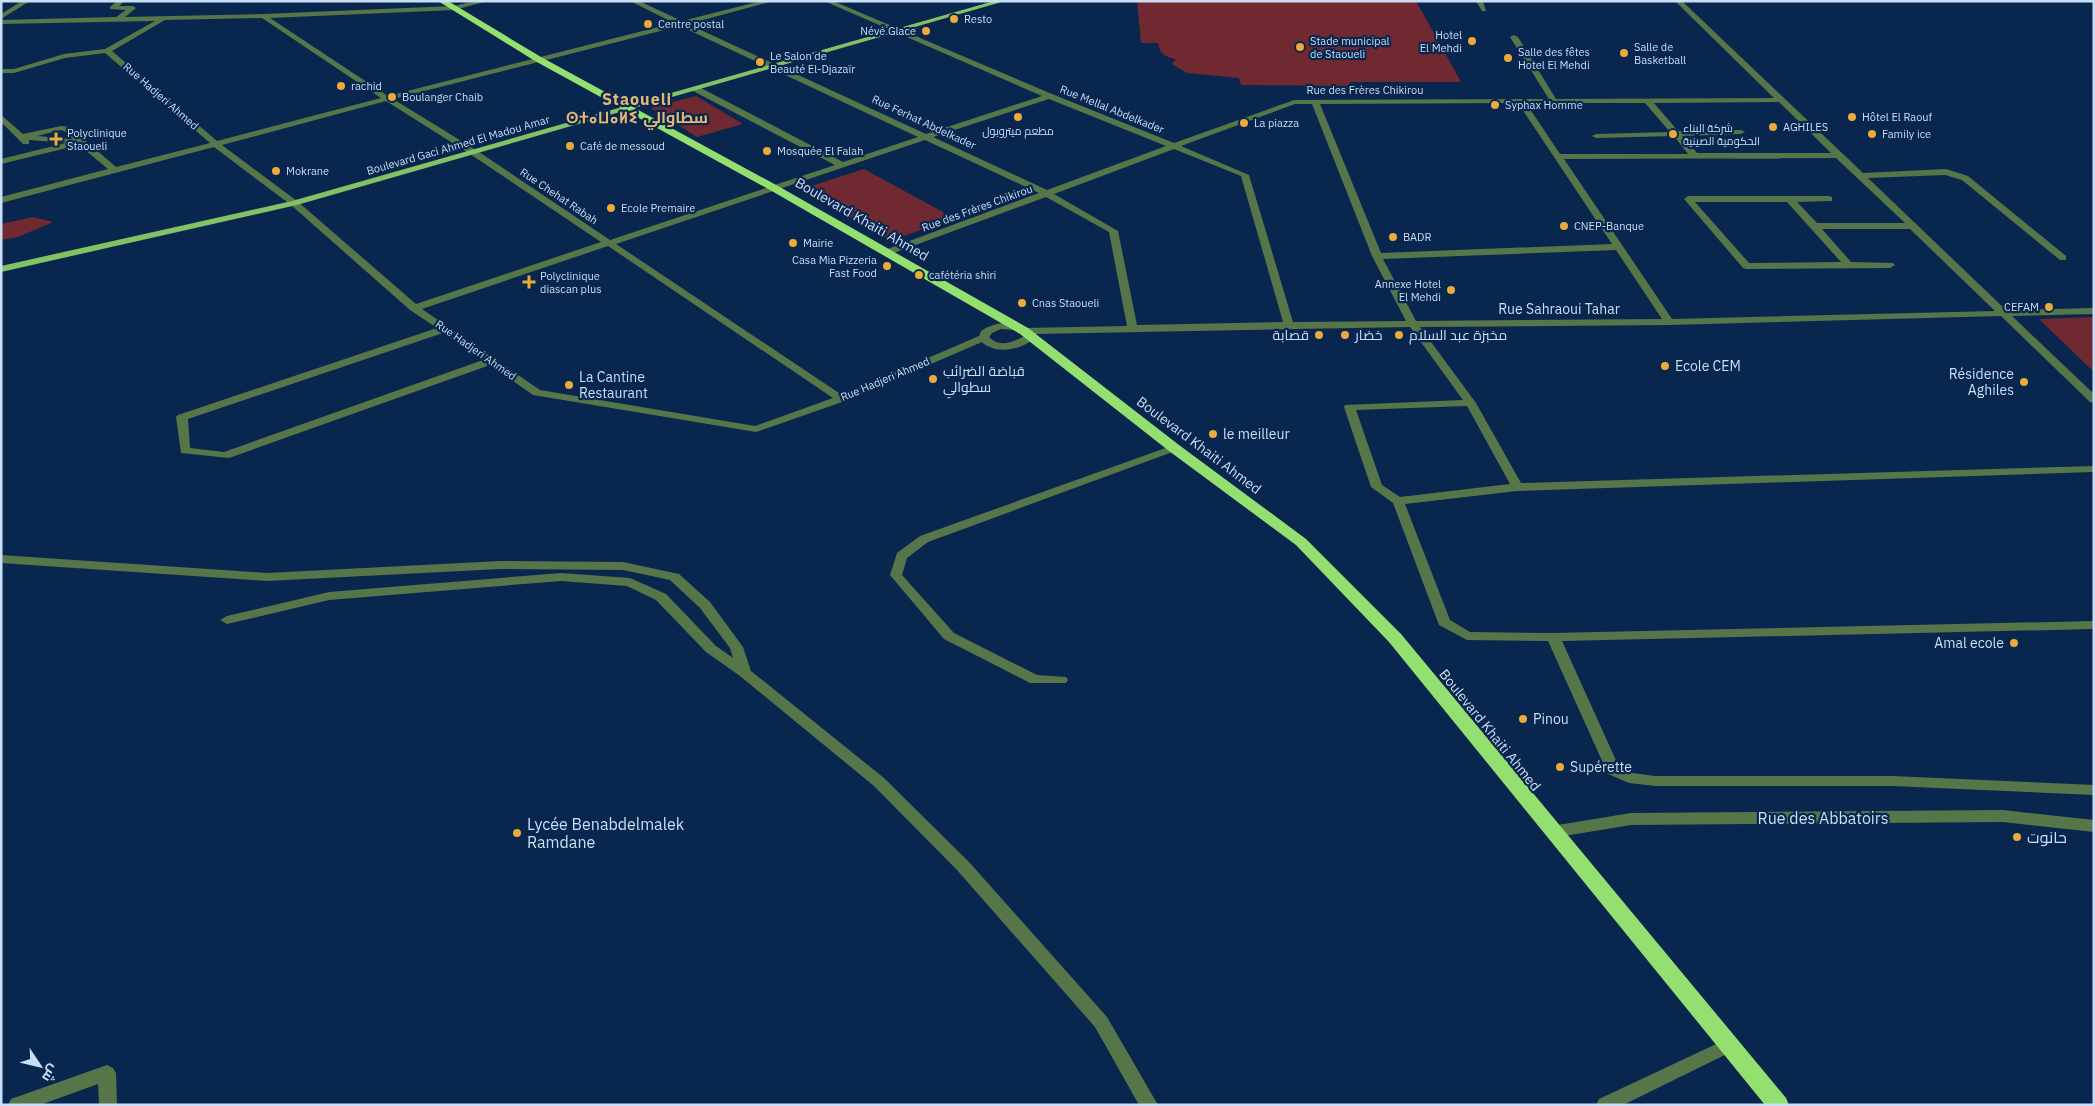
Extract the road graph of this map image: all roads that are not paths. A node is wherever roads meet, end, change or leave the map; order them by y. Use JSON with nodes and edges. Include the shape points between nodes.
{"nodes":[{"id":1,"x":27,"y":1,"type":"edge"},
{"id":2,"x":122,"y":1,"type":"edge"},
{"id":3,"x":442,"y":1,"type":"edge"},
{"id":4,"x":485,"y":1,"type":"edge"},
{"id":5,"x":633,"y":1,"type":"edge"},
{"id":6,"x":770,"y":1,"type":"edge"},
{"id":7,"x":827,"y":1,"type":"edge"},
{"id":8,"x":1002,"y":1,"type":"edge"},
{"id":9,"x":1479,"y":1,"type":"edge"},
{"id":10,"x":1678,"y":1,"type":"edge"},
{"id":11,"x":454,"y":8,"type":"junction"},
{"id":12,"x":1484,"y":10,"type":"dead end"},
{"id":13,"x":263,"y":16,"type":"junction"},
{"id":14,"x":1,"y":17,"type":"edge"},
{"id":15,"x":166,"y":17,"type":"junction"},
{"id":16,"x":118,"y":18,"type":"junction"},
{"id":17,"x":1,"y":22,"type":"edge"},
{"id":18,"x":681,"y":24,"type":"junction"},
{"id":19,"x":898,"y":31,"type":"junction"},
{"id":20,"x":1514,"y":37,"type":"dead end"},
{"id":21,"x":107,"y":51,"type":"junction"},
{"id":22,"x":538,"y":59,"type":"junction"},
{"id":23,"x":776,"y":67,"type":"junction"},
{"id":24,"x":1,"y":71,"type":"edge"},
{"id":25,"x":696,"y":89,"type":"junction"},
{"id":26,"x":1049,"y":96,"type":"junction"},
{"id":27,"x":389,"y":100,"type":"junction"},
{"id":28,"x":1778,"y":100,"type":"junction"},
{"id":29,"x":1520,"y":101,"type":"junction"},
{"id":30,"x":1554,"y":101,"type":"junction"},
{"id":31,"x":1648,"y":101,"type":"junction"},
{"id":32,"x":1315,"y":102,"type":"junction"},
{"id":33,"x":628,"y":108,"type":"junction"},
{"id":34,"x":1,"y":117,"type":"edge"},
{"id":35,"x":1741,"y":132,"type":"dead end"},
{"id":36,"x":1674,"y":134,"type":"junction"},
{"id":37,"x":1596,"y":136,"type":"dead end"},
{"id":38,"x":21,"y":137,"type":"junction"},
{"id":39,"x":926,"y":137,"type":"junction"},
{"id":40,"x":81,"y":142,"type":"junction"},
{"id":41,"x":216,"y":144,"type":"junction"},
{"id":42,"x":1175,"y":146,"type":"junction"},
{"id":43,"x":473,"y":152,"type":"junction"},
{"id":44,"x":37,"y":153,"type":"junction"},
{"id":45,"x":1836,"y":154,"type":"junction"},
{"id":46,"x":1695,"y":156,"type":"junction"},
{"id":47,"x":1558,"y":158,"type":"junction"},
{"id":48,"x":1,"y":162,"type":"edge"},
{"id":49,"x":842,"y":165,"type":"junction"},
{"id":50,"x":114,"y":170,"type":"junction"},
{"id":51,"x":1860,"y":176,"type":"junction"},
{"id":52,"x":774,"y":188,"type":"junction"},
{"id":53,"x":1048,"y":194,"type":"junction"},
{"id":54,"x":1789,"y":199,"type":"junction"},
{"id":55,"x":1829,"y":199,"type":"dead end"},
{"id":56,"x":1,"y":200,"type":"edge"},
{"id":57,"x":294,"y":203,"type":"junction"},
{"id":58,"x":1815,"y":226,"type":"junction"},
{"id":59,"x":1911,"y":226,"type":"junction"},
{"id":60,"x":607,"y":243,"type":"junction"},
{"id":61,"x":1616,"y":247,"type":"junction"},
{"id":62,"x":888,"y":252,"type":"junction"},
{"id":63,"x":1377,"y":256,"type":"junction"},
{"id":64,"x":2063,"y":258,"type":"dead end"},
{"id":65,"x":1890,"y":265,"type":"dead end"},
{"id":66,"x":1848,"y":266,"type":"junction"},
{"id":67,"x":1,"y":270,"type":"edge"},
{"id":68,"x":414,"y":308,"type":"junction"},
{"id":69,"x":2094,"y":311,"type":"edge"},
{"id":70,"x":2002,"y":314,"type":"junction"},
{"id":71,"x":1669,"y":322,"type":"junction"},
{"id":72,"x":1413,"y":324,"type":"junction"},
{"id":73,"x":1290,"y":325,"type":"junction"},
{"id":74,"x":1132,"y":327,"type":"junction"},
{"id":75,"x":445,"y":329,"type":"junction"},
{"id":76,"x":1025,"y":332,"type":"junction"},
{"id":77,"x":984,"y":338,"type":"junction"},
{"id":78,"x":491,"y":361,"type":"junction"},
{"id":79,"x":841,"y":399,"type":"junction"},
{"id":80,"x":2094,"y":400,"type":"edge"},
{"id":81,"x":1471,"y":403,"type":"junction"},
{"id":82,"x":1174,"y":448,"type":"junction"},
{"id":83,"x":2094,"y":469,"type":"edge"},
{"id":84,"x":1517,"y":487,"type":"junction"},
{"id":85,"x":1398,"y":501,"type":"junction"},
{"id":86,"x":1,"y":559,"type":"edge"},
{"id":87,"x":227,"y":620,"type":"dead end"},
{"id":88,"x":2094,"y":625,"type":"edge"},
{"id":89,"x":1553,"y":637,"type":"junction"},
{"id":90,"x":745,"y":673,"type":"junction"},
{"id":91,"x":1061,"y":680,"type":"dead end"},
{"id":92,"x":2094,"y":790,"type":"edge"},
{"id":93,"x":2094,"y":826,"type":"edge"},
{"id":94,"x":1552,"y":832,"type":"junction"},
{"id":95,"x":1729,"y":1045,"type":"junction"},
{"id":96,"x":17,"y":1105,"type":"edge"},
{"id":97,"x":108,"y":1105,"type":"edge"},
{"id":98,"x":1149,"y":1105,"type":"edge"},
{"id":99,"x":1605,"y":1105,"type":"edge"},
{"id":100,"x":1778,"y":1105,"type":"edge"}],
"edges":[{"from":1,"to":14,"type":"street"},
{"from":2,"to":16,"type":"street","via":[[112,8],[133,8]]},
{"from":3,"to":11,"type":"highway","name":"Boulevard Khaiti Ahmed"},
{"from":4,"to":11,"type":"street"},
{"from":5,"to":18,"type":"street","name":"Rue Ferhat Abdelkader"},
{"from":6,"to":18,"type":"street"},
{"from":7,"to":19,"type":"street","name":"Rue Mellal Abdelkader"},
{"from":8,"to":19,"type":"main road","name":"Boulevard Gaci Ahmed El Madou Amar"},
{"from":9,"to":12,"type":"street"},
{"from":10,"to":28,"type":"street"},
{"from":11,"to":13,"type":"street"},
{"from":11,"to":22,"type":"highway","name":"Boulevard Khaiti Ahmed"},
{"from":13,"to":15,"type":"street"},
{"from":13,"to":27,"type":"street","name":"Rue Chehat Rabah"},
{"from":15,"to":16,"type":"street"},
{"from":15,"to":21,"type":"street","name":"Rue Hadjeri Ahmed"},
{"from":16,"to":17,"type":"street"},
{"from":18,"to":22,"type":"street"},
{"from":18,"to":23,"type":"street","name":"Rue Ferhat Abdelkader"},
{"from":19,"to":23,"type":"main road","name":"Boulevard Gaci Ahmed El Madou Amar"},
{"from":19,"to":26,"type":"street","name":"Rue Mellal Abdelkader"},
{"from":20,"to":30,"type":"street"},
{"from":21,"to":24,"type":"street","via":[[64,56],[14,71]]},
{"from":21,"to":41,"type":"street","name":"Rue Hadjeri Ahmed"},
{"from":22,"to":27,"type":"street"},
{"from":22,"to":33,"type":"highway","name":"Boulevard Khaiti Ahmed"},
{"from":23,"to":25,"type":"main road","name":"Boulevard Gaci Ahmed El Madou Amar"},
{"from":23,"to":39,"type":"street","name":"Rue Ferhat Abdelkader"},
{"from":25,"to":33,"type":"main road","name":"Boulevard Gaci Ahmed El Madou Amar"},
{"from":25,"to":49,"type":"street"},
{"from":26,"to":39,"type":"street"},
{"from":26,"to":42,"type":"street","name":"Rue Mellal Abdelkader"},
{"from":27,"to":41,"type":"street"},
{"from":27,"to":43,"type":"street","name":"Rue Chehat Rabah"},
{"from":28,"to":31,"type":"street","name":"Rue des Frères Chikirou"},
{"from":28,"to":45,"type":"street"},
{"from":29,"to":30,"type":"street","name":"Rue des Frères Chikirou"},
{"from":29,"to":32,"type":"street","name":"Rue des Frères Chikirou"},
{"from":29,"to":47,"type":"street"},
{"from":30,"to":31,"type":"street","name":"Rue des Frères Chikirou"},
{"from":31,"to":36,"type":"street"},
{"from":32,"to":42,"type":"street","name":"Rue des Frères Chikirou","via":[[1294,102]]},
{"from":32,"to":63,"type":"street"},
{"from":33,"to":43,"type":"main road","name":"Boulevard Gaci Ahmed El Madou Amar"},
{"from":33,"to":52,"type":"highway","name":"Boulevard Khaiti Ahmed"},
{"from":34,"to":38,"type":"street"},
{"from":35,"to":36,"type":"street"},
{"from":36,"to":37,"type":"street"},
{"from":36,"to":46,"type":"street"},
{"from":38,"to":40,"type":"street"},
{"from":38,"to":40,"type":"street","via":[[61,128]]},
{"from":38,"to":44,"type":"street"},
{"from":39,"to":49,"type":"street"},
{"from":39,"to":53,"type":"street","name":"Rue Ferhat Abdelkader"},
{"from":40,"to":44,"type":"street"},
{"from":40,"to":50,"type":"street"},
{"from":41,"to":50,"type":"street"},
{"from":41,"to":57,"type":"street","name":"Rue Hadjeri Ahmed"},
{"from":42,"to":53,"type":"street","name":"Rue des Frères Chikirou"},
{"from":42,"to":73,"type":"street","name":"Rue Mellal Abdelkader","via":[[1245,175]]},
{"from":43,"to":57,"type":"main road","name":"Boulevard Gaci Ahmed El Madou Amar"},
{"from":43,"to":60,"type":"street","name":"Rue Chehat Rabah"},
{"from":44,"to":48,"type":"street"},
{"from":45,"to":46,"type":"street"},
{"from":45,"to":51,"type":"street"},
{"from":46,"to":47,"type":"street"},
{"from":47,"to":61,"type":"street"},
{"from":49,"to":52,"type":"street"},
{"from":50,"to":56,"type":"street"},
{"from":51,"to":59,"type":"street"},
{"from":51,"to":64,"type":"street","via":[[1946,172],[1965,178]]},
{"from":52,"to":60,"type":"street"},
{"from":52,"to":62,"type":"highway","name":"Boulevard Khaiti Ahmed"},
{"from":53,"to":62,"type":"street","name":"Rue des Frères Chikirou"},
{"from":53,"to":74,"type":"street","name":"Rue Ferhat Abdelkader","via":[[1113,231]]},
{"from":54,"to":55,"type":"street"},
{"from":54,"to":58,"type":"street"},
{"from":54,"to":66,"type":"street","via":[[1688,200],[1746,266]]},
{"from":57,"to":67,"type":"main road","name":"Boulevard Gaci Ahmed El Madou Amar"},
{"from":57,"to":68,"type":"street","name":"Rue Hadjeri Ahmed"},
{"from":58,"to":59,"type":"street"},
{"from":58,"to":66,"type":"street"},
{"from":59,"to":70,"type":"street"},
{"from":60,"to":68,"type":"street"},
{"from":60,"to":79,"type":"street","name":"Rue Chehat Rabah"},
{"from":61,"to":63,"type":"street"},
{"from":61,"to":71,"type":"street"},
{"from":62,"to":76,"type":"highway","name":"Boulevard Khaiti Ahmed"},
{"from":63,"to":72,"type":"street"},
{"from":65,"to":66,"type":"street"},
{"from":68,"to":75,"type":"street","name":"Rue Hadjeri Ahmed"},
{"from":69,"to":70,"type":"street","name":"Rue Sahraoui Tahar"},
{"from":70,"to":71,"type":"street","name":"Rue Sahraoui Tahar"},
{"from":70,"to":80,"type":"street"},
{"from":71,"to":72,"type":"street","name":"Rue Sahraoui Tahar"},
{"from":72,"to":73,"type":"street","name":"Rue Sahraoui Tahar"},
{"from":72,"to":81,"type":"street"},
{"from":73,"to":74,"type":"street","name":"Rue Sahraoui Tahar"},
{"from":74,"to":76,"type":"street","name":"Rue Sahraoui Tahar"},
{"from":75,"to":78,"type":"street","name":"Rue Hadjeri Ahmed"},
{"from":75,"to":78,"type":"street","via":[[182,417],[185,451],[226,456]]},
{"from":76,"to":77,"type":"street","name":"Rue Hadjeri Ahmed","via":[[995,327]]},
{"from":76,"to":77,"type":"street","via":[[1023,343],[1008,347],[992,345]]},
{"from":76,"to":82,"type":"highway","name":"Boulevard Khaiti Ahmed"},
{"from":77,"to":79,"type":"street","name":"Rue Hadjeri Ahmed"},
{"from":78,"to":79,"type":"street","name":"Rue Hadjeri Ahmed","via":[[537,393],[756,429]]},
{"from":81,"to":84,"type":"street"},
{"from":81,"to":85,"type":"street","via":[[1349,407],[1377,487]]},
{"from":82,"to":91,"type":"street","via":[[924,539],[901,556],[896,576],[949,636],[1036,680]]},
{"from":82,"to":94,"type":"highway","name":"Boulevard Khaiti Ahmed","via":[[1300,542],[1382,624]]},
{"from":83,"to":84,"type":"street"},
{"from":84,"to":85,"type":"street"},
{"from":85,"to":89,"type":"street","via":[[1444,622],[1467,636]]},
{"from":86,"to":90,"type":"street","via":[[267,577],[500,565],[623,566],[674,576],[705,605],[736,647]]},
{"from":87,"to":90,"type":"street","via":[[329,596],[561,578],[630,582],[661,597],[711,648]]},
{"from":88,"to":89,"type":"street"},
{"from":89,"to":92,"type":"street","via":[[1614,770],[1628,778],[1655,781],[1892,782]]},
{"from":90,"to":98,"type":"street","via":[[879,782],[963,866],[1101,1022]]},
{"from":93,"to":94,"type":"street","name":"Rue des Abbatoirs","via":[[2003,816],[1641,819]]},
{"from":94,"to":95,"type":"highway","name":"Boulevard Khaiti Ahmed"},
{"from":95,"to":99,"type":"street"},
{"from":95,"to":100,"type":"highway","name":"Boulevard Khaiti Ahmed"},
{"from":96,"to":97,"type":"street","via":[[107,1073]]}]}
